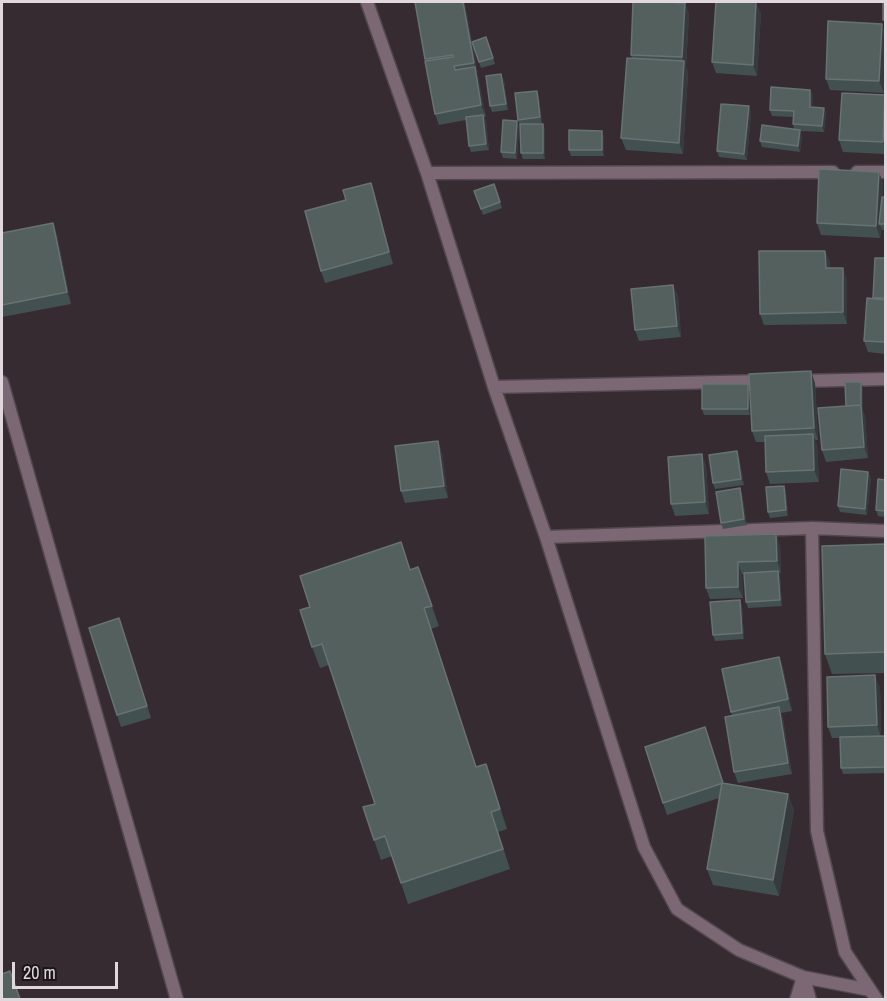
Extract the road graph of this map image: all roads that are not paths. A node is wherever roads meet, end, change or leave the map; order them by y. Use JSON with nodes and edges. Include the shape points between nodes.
{"nodes":[{"id":1,"x":367,"y":2,"type":"edge"},
{"id":2,"x":885,"y":172,"type":"edge"},
{"id":3,"x":427,"y":173,"type":"junction"},
{"id":4,"x":885,"y":379,"type":"edge"},
{"id":5,"x":2,"y":382,"type":"edge"},
{"id":6,"x":494,"y":387,"type":"junction"},
{"id":7,"x":812,"y":528,"type":"junction"},
{"id":8,"x":885,"y":531,"type":"edge"},
{"id":9,"x":546,"y":537,"type":"junction"},
{"id":10,"x":803,"y":977,"type":"junction"},
{"id":11,"x":874,"y":995,"type":"edge"},
{"id":12,"x":177,"y":999,"type":"edge"},
{"id":13,"x":796,"y":999,"type":"edge"},
{"id":14,"x":810,"y":999,"type":"edge"}],
"edges":[{"from":1,"to":3,"type":"street"},
{"from":2,"to":3,"type":"street"},
{"from":3,"to":6,"type":"street"},
{"from":4,"to":6,"type":"street"},
{"from":5,"to":12,"type":"street"},
{"from":6,"to":9,"type":"street"},
{"from":7,"to":8,"type":"street"},
{"from":7,"to":9,"type":"street"},
{"from":7,"to":11,"type":"street","via":[[817,831],[845,952]]},
{"from":9,"to":10,"type":"street","via":[[644,847],[677,909],[739,950]]},
{"from":10,"to":11,"type":"street"},
{"from":10,"to":13,"type":"street"},
{"from":10,"to":14,"type":"street"}]}
